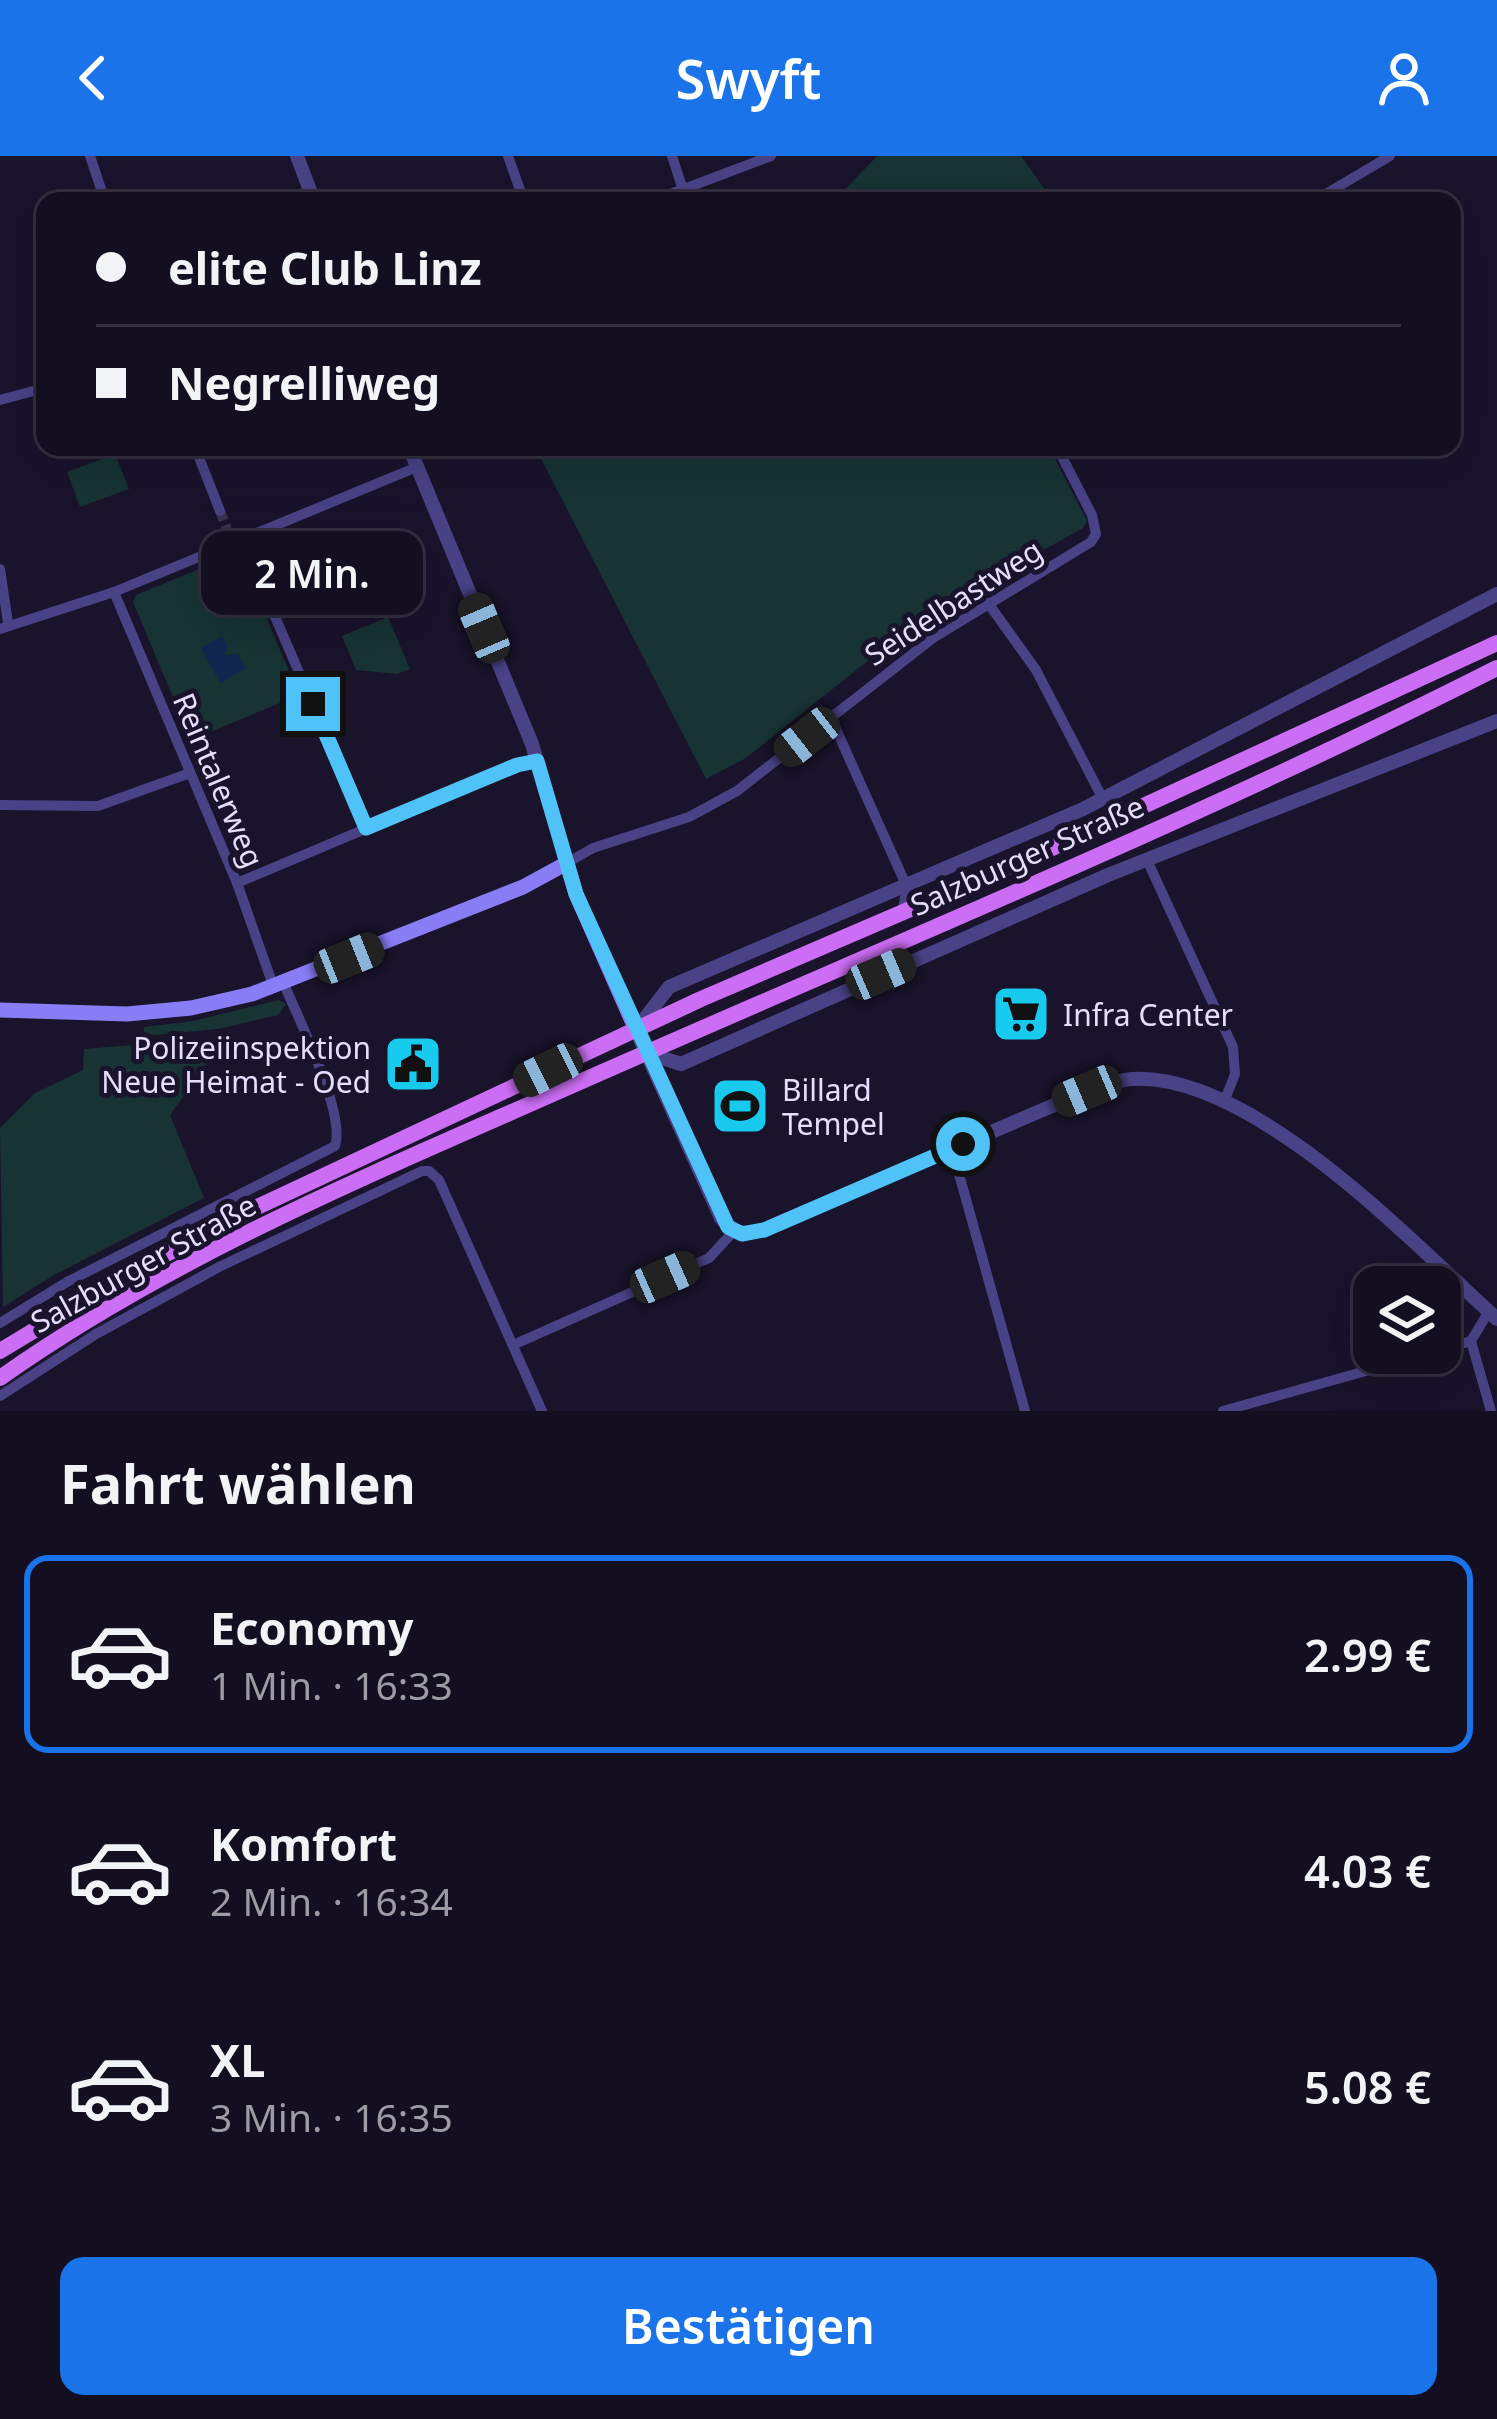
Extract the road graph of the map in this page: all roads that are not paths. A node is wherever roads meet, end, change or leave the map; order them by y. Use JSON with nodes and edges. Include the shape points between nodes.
{"nodes":[{"id":1,"x":90,"y":156,"type":"edge"},
{"id":2,"x":297,"y":156,"type":"edge"},
{"id":3,"x":508,"y":156,"type":"edge"},
{"id":4,"x":671,"y":156,"type":"edge"},
{"id":5,"x":771,"y":156,"type":"edge"},
{"id":6,"x":1390,"y":156,"type":"edge"},
{"id":7,"x":683,"y":190,"type":"junction"},
{"id":8,"x":102,"y":192,"type":"edge"},
{"id":9,"x":311,"y":192,"type":"edge"},
{"id":10,"x":521,"y":192,"type":"edge"},
{"id":11,"x":677,"y":192,"type":"edge"},
{"id":12,"x":1329,"y":192,"type":"edge"},
{"id":13,"x":36,"y":390,"type":"edge"},
{"id":14,"x":0,"y":400,"type":"edge"},
{"id":15,"x":198,"y":456,"type":"edge"},
{"id":16,"x":413,"y":456,"type":"edge"},
{"id":17,"x":1062,"y":456,"type":"edge"},
{"id":18,"x":417,"y":467,"type":"junction"},
{"id":19,"x":220,"y":512,"type":"tunnel mouth"},
{"id":20,"x":227,"y":530,"type":"tunnel mouth"},
{"id":21,"x":237,"y":542,"type":"junction"},
{"id":22,"x":0,"y":569,"type":"edge"},
{"id":23,"x":114,"y":592,"type":"junction"},
{"id":24,"x":1497,"y":598,"type":"edge"},
{"id":25,"x":988,"y":603,"type":"junction"},
{"id":26,"x":4,"y":626,"type":"edge"},
{"id":27,"x":1493,"y":645,"type":"edge"},
{"id":28,"x":1497,"y":669,"type":"edge"},
{"id":29,"x":831,"y":718,"type":"junction"},
{"id":30,"x":1497,"y":721,"type":"edge"},
{"id":31,"x":537,"y":761,"type":"junction"},
{"id":32,"x":190,"y":773,"type":"junction"},
{"id":33,"x":1102,"y":799,"type":"junction"},
{"id":34,"x":0,"y":805,"type":"edge"},
{"id":35,"x":366,"y":828,"type":"junction"},
{"id":36,"x":1147,"y":860,"type":"junction"},
{"id":37,"x":567,"y":862,"type":"junction"},
{"id":38,"x":237,"y":883,"type":"junction"},
{"id":39,"x":907,"y":887,"type":"junction"},
{"id":40,"x":902,"y":914,"type":"junction"},
{"id":41,"x":279,"y":986,"type":"junction"},
{"id":42,"x":0,"y":1010,"type":"edge"},
{"id":43,"x":636,"y":1030,"type":"junction"},
{"id":44,"x":647,"y":1053,"type":"junction"},
{"id":45,"x":1224,"y":1102,"type":"junction"},
{"id":46,"x":952,"y":1149,"type":"junction"},
{"id":47,"x":734,"y":1232,"type":"junction"},
{"id":48,"x":1493,"y":1315,"type":"edge"},
{"id":49,"x":0,"y":1323,"type":"edge"},
{"id":50,"x":1471,"y":1341,"type":"junction"},
{"id":51,"x":1461,"y":1344,"type":"edge"},
{"id":52,"x":513,"y":1345,"type":"junction"},
{"id":53,"x":0,"y":1351,"type":"edge"},
{"id":54,"x":1355,"y":1374,"type":"edge"},
{"id":55,"x":0,"y":1378,"type":"edge"},
{"id":56,"x":0,"y":1396,"type":"edge"},
{"id":57,"x":542,"y":1411,"type":"edge"},
{"id":58,"x":1025,"y":1411,"type":"edge"},
{"id":59,"x":1223,"y":1411,"type":"edge"},
{"id":60,"x":1491,"y":1411,"type":"edge"}],
"edges":[{"from":1,"to":8,"type":"street"},
{"from":2,"to":9,"type":"street"},
{"from":3,"to":10,"type":"street"},
{"from":4,"to":7,"type":"street"},
{"from":5,"to":7,"type":"street"},
{"from":6,"to":12,"type":"street"},
{"from":7,"to":11,"type":"street"},
{"from":13,"to":14,"type":"street"},
{"from":15,"to":19,"type":"street"},
{"from":16,"to":18,"type":"street"},
{"from":17,"to":25,"type":"street","name":"Seidelbastweg","via":[[1096,534]]},
{"from":18,"to":21,"type":"street"},
{"from":18,"to":31,"type":"street"},
{"from":20,"to":21,"type":"street"},
{"from":21,"to":23,"type":"street"},
{"from":21,"to":35,"type":"street"},
{"from":22,"to":26,"type":"street"},
{"from":23,"to":26,"type":"street"},
{"from":23,"to":32,"type":"street","name":"Reintalerweg"},
{"from":24,"to":33,"type":"street","name":"Salzburger Straße"},
{"from":25,"to":29,"type":"street","name":"Seidelbastweg"},
{"from":25,"to":33,"type":"street","via":[[1036,670]]},
{"from":27,"to":40,"type":"main road","name":"Salzburger Straße"},
{"from":28,"to":44,"type":"main road","name":"Salzburger Straße"},
{"from":29,"to":37,"type":"street","name":"Seidelbastweg","via":[[715,805]]},
{"from":29,"to":39,"type":"street"},
{"from":30,"to":36,"type":"street"},
{"from":31,"to":35,"type":"street"},
{"from":31,"to":37,"type":"street"},
{"from":32,"to":34,"type":"street","via":[[98,806]]},
{"from":32,"to":38,"type":"street","name":"Reintalerweg"},
{"from":33,"to":39,"type":"street","name":"Salzburger Straße"},
{"from":35,"to":38,"type":"street"},
{"from":36,"to":44,"type":"street","via":[[681,1064]]},
{"from":36,"to":45,"type":"street","via":[[1233,1047],[1235,1074]]},
{"from":37,"to":41,"type":"main road"},
{"from":37,"to":43,"type":"main road"},
{"from":38,"to":41,"type":"street","name":"Reintalerweg"},
{"from":39,"to":40,"type":"street"},
{"from":39,"to":43,"type":"street","name":"Salzburger Straße","via":[[669,987]]},
{"from":40,"to":43,"type":"main road","name":"Salzburger Straße"},
{"from":41,"to":42,"type":"main road","via":[[157,1012]]},
{"from":41,"to":49,"type":"street","name":"Salzburger Straße","via":[[330,1100],[337,1141]]},
{"from":43,"to":44,"type":"street"},
{"from":43,"to":53,"type":"main road","name":"Salzburger Straße","via":[[174,1249]]},
{"from":44,"to":47,"type":"street"},
{"from":44,"to":55,"type":"main road","name":"Salzburger Straße","via":[[263,1226]]},
{"from":45,"to":46,"type":"street","via":[[1152,1080],[1114,1082]]},
{"from":45,"to":48,"type":"street","via":[[1357,1191]]},
{"from":46,"to":47,"type":"street","via":[[764,1230]]},
{"from":46,"to":58,"type":"street"},
{"from":47,"to":52,"type":"street","via":[[709,1258]]},
{"from":48,"to":50,"type":"street"},
{"from":50,"to":51,"type":"street"},
{"from":50,"to":60,"type":"street"},
{"from":52,"to":56,"type":"street","via":[[430,1171],[219,1267]]},
{"from":52,"to":57,"type":"street"},
{"from":54,"to":59,"type":"street"}]}
